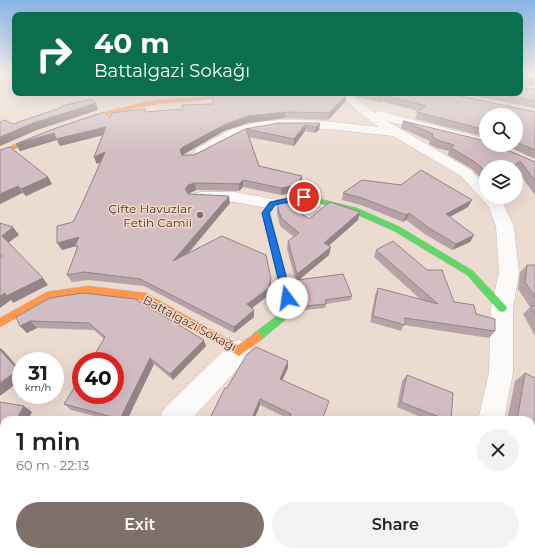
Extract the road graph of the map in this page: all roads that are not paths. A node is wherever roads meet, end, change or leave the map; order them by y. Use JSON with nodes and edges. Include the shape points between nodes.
{"nodes":[{"id":1,"x":174,"y":100,"type":"edge"},
{"id":2,"x":352,"y":100,"type":"edge"},
{"id":3,"x":364,"y":111,"type":"junction"},
{"id":4,"x":396,"y":132,"type":"junction"},
{"id":5,"x":479,"y":142,"type":"edge"},
{"id":6,"x":0,"y":153,"type":"edge"},
{"id":7,"x":190,"y":158,"type":"edge"},
{"id":8,"x":479,"y":187,"type":"edge"},
{"id":9,"x":196,"y":197,"type":"edge"},
{"id":10,"x":272,"y":204,"type":"junction"},
{"id":11,"x":495,"y":204,"type":"edge"},
{"id":12,"x":502,"y":308,"type":"junction"},
{"id":13,"x":0,"y":324,"type":"edge"},
{"id":14,"x":240,"y":351,"type":"junction"},
{"id":15,"x":177,"y":416,"type":"edge"},
{"id":16,"x":492,"y":416,"type":"edge"}],
"edges":[{"from":1,"to":6,"type":"street","via":[[158,101],[71,125],[21,142]]},
{"from":2,"to":3,"type":"street"},
{"from":3,"to":4,"type":"street"},
{"from":3,"to":5,"type":"street"},
{"from":4,"to":7,"type":"street","via":[[309,124],[272,125],[241,131]]},
{"from":4,"to":8,"type":"street","via":[[466,173]]},
{"from":9,"to":10,"type":"street","via":[[235,197]]},
{"from":10,"to":12,"type":"street","via":[[304,197],[354,210],[397,229],[470,273]]},
{"from":10,"to":14,"type":"street","name":"Battalgazi Sokağı","via":[[266,213],[287,298],[282,317]]},
{"from":11,"to":12,"type":"street","via":[[505,227],[509,273]]},
{"from":12,"to":16,"type":"street","via":[[501,372]]},
{"from":13,"to":14,"type":"street","name":"Battalgazi Sokağı","via":[[50,295],[88,290],[143,296]]},
{"from":14,"to":15,"type":"street"}]}
